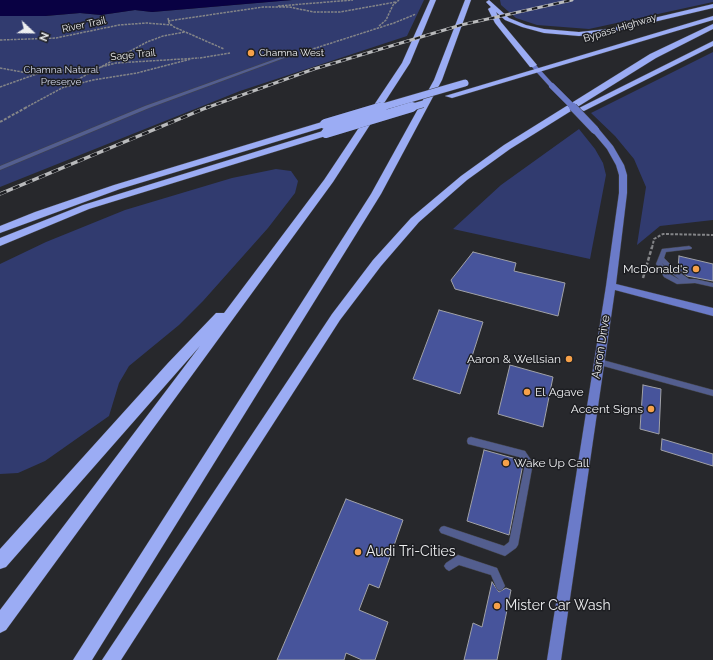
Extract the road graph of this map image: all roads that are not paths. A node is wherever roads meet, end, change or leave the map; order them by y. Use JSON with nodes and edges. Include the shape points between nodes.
{"nodes":[{"id":1,"x":468,"y":0,"type":"edge"},
{"id":2,"x":488,"y":1,"type":"edge"},
{"id":3,"x":432,"y":2,"type":"edge"},
{"id":4,"x":713,"y":6,"type":"edge"},
{"id":5,"x":713,"y":11,"type":"edge"},
{"id":6,"x":713,"y":18,"type":"edge"},
{"id":7,"x":713,"y":26,"type":"edge"},
{"id":8,"x":713,"y":43,"type":"edge"},
{"id":9,"x":293,"y":54,"type":"road end"},
{"id":10,"x":536,"y":68,"type":"junction"},
{"id":11,"x":326,"y":129,"type":"junction"},
{"id":12,"x":528,"y":134,"type":"junction"},
{"id":13,"x":0,"y":168,"type":"edge"},
{"id":14,"x":0,"y":230,"type":"edge"},
{"id":15,"x":0,"y":242,"type":"edge"},
{"id":16,"x":689,"y":248,"type":"dead end"},
{"id":17,"x":257,"y":276,"type":"junction"},
{"id":18,"x":713,"y":285,"type":"edge"},
{"id":19,"x":611,"y":286,"type":"junction"},
{"id":20,"x":713,"y":312,"type":"edge"},
{"id":21,"x":599,"y":362,"type":"junction"},
{"id":22,"x":713,"y":393,"type":"edge"},
{"id":23,"x":471,"y":440,"type":"dead end"},
{"id":24,"x":444,"y":530,"type":"dead end"},
{"id":25,"x":0,"y":561,"type":"edge"},
{"id":26,"x":449,"y":566,"type":"dead end"},
{"id":27,"x":500,"y":586,"type":"dead end"},
{"id":28,"x":0,"y":624,"type":"edge"},
{"id":29,"x":82,"y":660,"type":"edge"},
{"id":30,"x":111,"y":660,"type":"edge"},
{"id":31,"x":554,"y":660,"type":"edge"}],
"edges":[{"from":1,"to":29,"type":"highway","via":[[438,80],[376,194]]},
{"from":2,"to":4,"type":"highway","via":[[507,19],[524,26],[544,31],[579,34]]},
{"from":2,"to":10,"type":"highway","via":[[498,23]]},
{"from":3,"to":17,"type":"highway","via":[[406,63],[328,182]]},
{"from":5,"to":10,"type":"highway","name":"Bypass Highway"},
{"from":6,"to":10,"type":"highway","name":"Bypass Highway"},
{"from":7,"to":12,"type":"highway","via":[[653,56]]},
{"from":8,"to":12,"type":"highway"},
{"from":9,"to":13,"type":"lane","via":[[147,107]]},
{"from":10,"to":11,"type":"highway","bridge":true,"via":[[474,89]]},
{"from":10,"to":11,"type":"highway","bridge":true,"via":[[466,83]]},
{"from":10,"to":19,"type":"main road","name":"Aaron Drive","bridge":true,"via":[[595,130],[614,154],[623,175]]},
{"from":11,"to":14,"type":"highway","via":[[102,192]]},
{"from":11,"to":15,"type":"highway","via":[[98,203]]},
{"from":12,"to":30,"type":"highway","via":[[484,162],[438,199],[377,263],[336,317]]},
{"from":16,"to":18,"type":"lane","via":[[664,250],[661,258],[687,281]]},
{"from":17,"to":25,"type":"highway","via":[[172,367]]},
{"from":17,"to":28,"type":"highway"},
{"from":19,"to":20,"type":"main road"},
{"from":19,"to":21,"type":"main road","name":"Aaron Drive"},
{"from":21,"to":22,"type":"lane"},
{"from":21,"to":31,"type":"main road","name":"Aaron Drive"},
{"from":23,"to":24,"type":"lane","via":[[522,454],[529,463],[512,545],[505,551]]},
{"from":26,"to":27,"type":"lane","via":[[458,560],[494,570]]}]}
